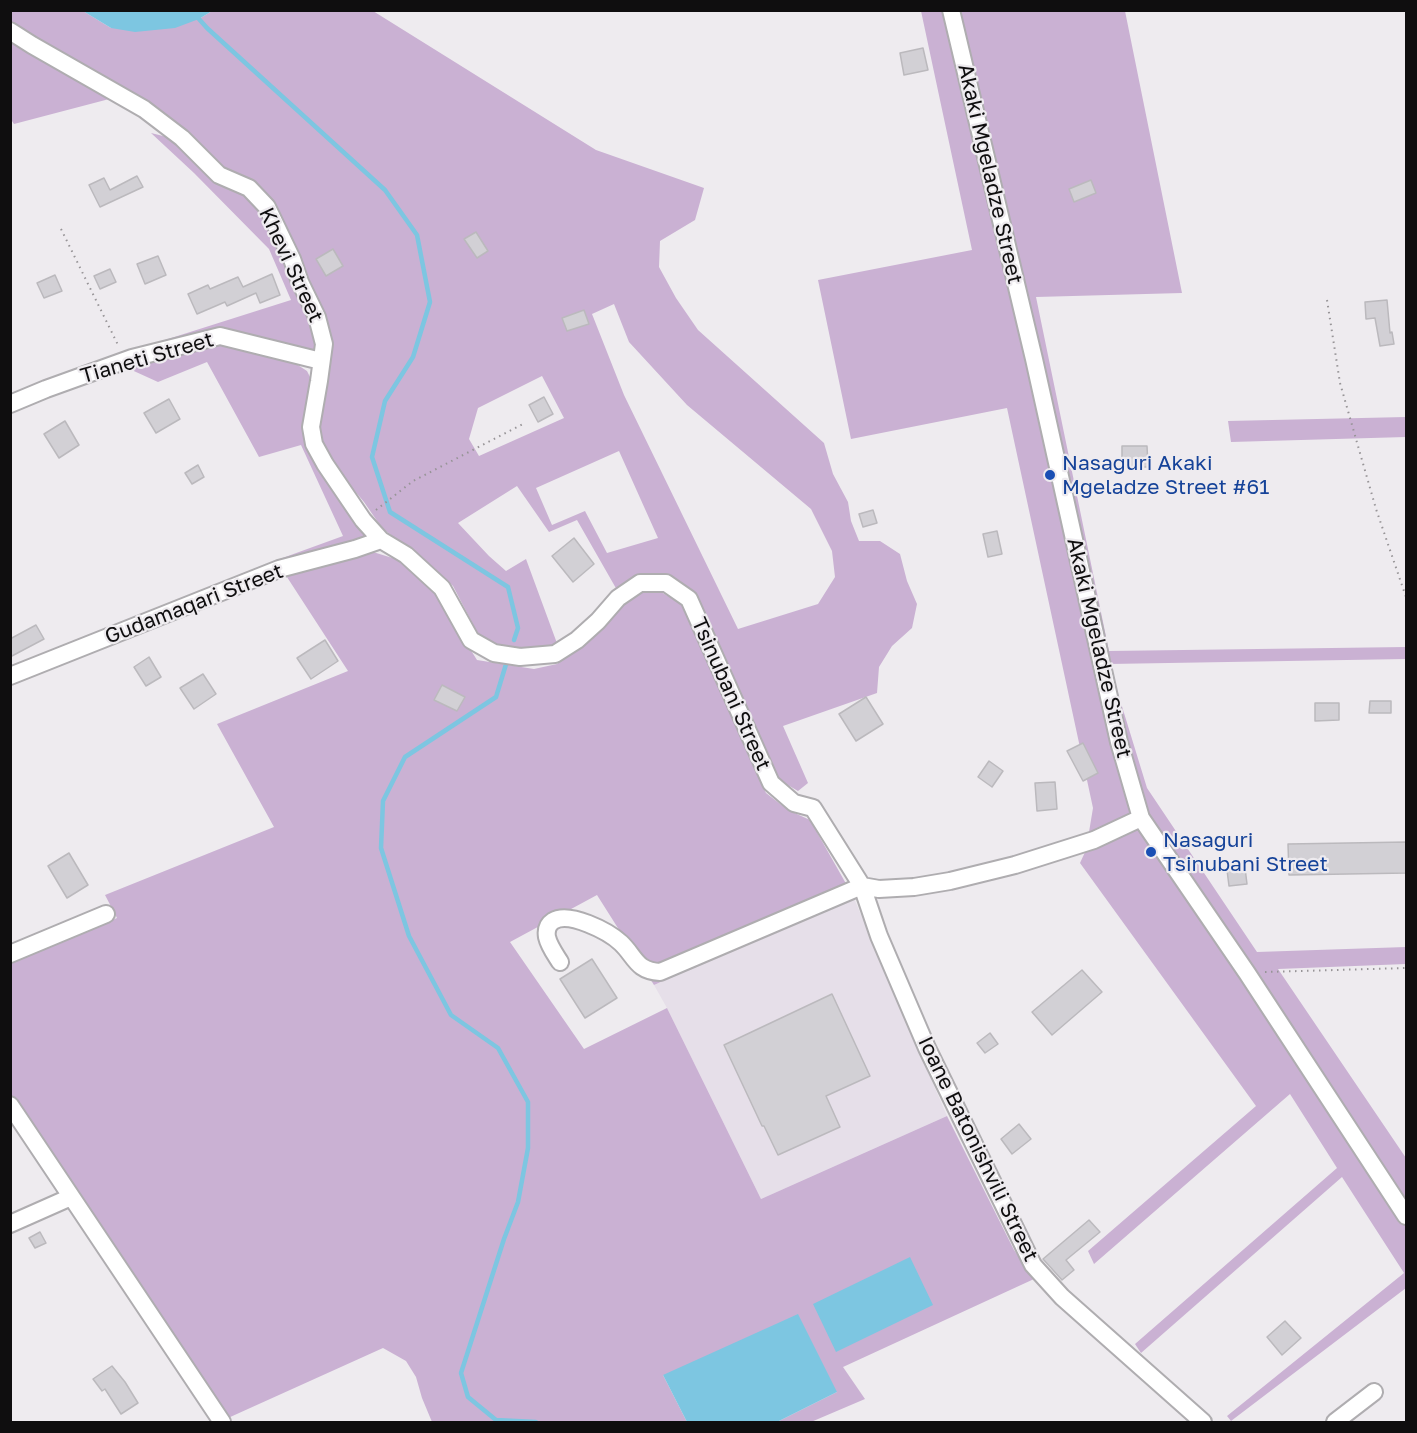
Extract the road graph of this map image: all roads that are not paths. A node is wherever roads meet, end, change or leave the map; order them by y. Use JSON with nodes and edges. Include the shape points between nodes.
{"nodes":[{"id":1,"x":951,"y":10,"type":"edge"},
{"id":2,"x":10,"y":31,"type":"edge"},
{"id":3,"x":321,"y":361,"type":"junction"},
{"id":4,"x":10,"y":404,"type":"edge"},
{"id":5,"x":381,"y":540,"type":"junction"},
{"id":6,"x":10,"y":676,"type":"edge"},
{"id":7,"x":1141,"y":818,"type":"junction"},
{"id":8,"x":862,"y":886,"type":"junction"},
{"id":9,"x":106,"y":914,"type":"dead end"},
{"id":10,"x":10,"y":954,"type":"edge"},
{"id":11,"x":560,"y":962,"type":"dead end"},
{"id":12,"x":10,"y":1105,"type":"edge"},
{"id":13,"x":71,"y":1197,"type":"junction"},
{"id":14,"x":1407,"y":1216,"type":"edge"},
{"id":15,"x":10,"y":1224,"type":"edge"},
{"id":16,"x":1374,"y":1392,"type":"dead end"},
{"id":17,"x":222,"y":1422,"type":"edge"},
{"id":18,"x":1203,"y":1422,"type":"edge"},
{"id":19,"x":1335,"y":1422,"type":"edge"}],
"edges":[{"from":1,"to":7,"type":"street","name":"Akaki Mgeladze Street","via":[[1119,742]]},
{"from":2,"to":3,"type":"street","name":"Khevi Street","via":[[144,109],[182,138],[219,175],[249,188],[267,207],[317,317],[324,344]]},
{"from":3,"to":4,"type":"street","name":"Tianeti Street","via":[[220,336],[125,361]]},
{"from":3,"to":5,"type":"street","name":"Khevi Street","via":[[311,427],[314,444],[363,520]]},
{"from":5,"to":6,"type":"street","name":"Gudamaqari Street","via":[[279,570]]},
{"from":5,"to":8,"type":"street","name":"Tsinubani Street","via":[[406,555],[442,588],[471,640],[494,653],[520,657],[555,654],[577,640],[618,598],[640,583],[666,583],[674,588],[689,599],[771,783],[794,803],[813,808]]},
{"from":7,"to":8,"type":"street","via":[[1094,840],[950,881],[879,889]]},
{"from":7,"to":14,"type":"street","name":"Akaki Mgeladze Street"},
{"from":8,"to":11,"type":"street","via":[[660,972],[650,972],[638,964],[609,934],[585,923],[559,918],[549,923],[546,933]]},
{"from":8,"to":18,"type":"street","name":"Ioane Batonishvili Street","via":[[927,1048],[1033,1265],[1062,1297]]},
{"from":9,"to":10,"type":"street"},
{"from":12,"to":13,"type":"street"},
{"from":13,"to":15,"type":"street"},
{"from":13,"to":17,"type":"street"},
{"from":16,"to":19,"type":"street"}]}
